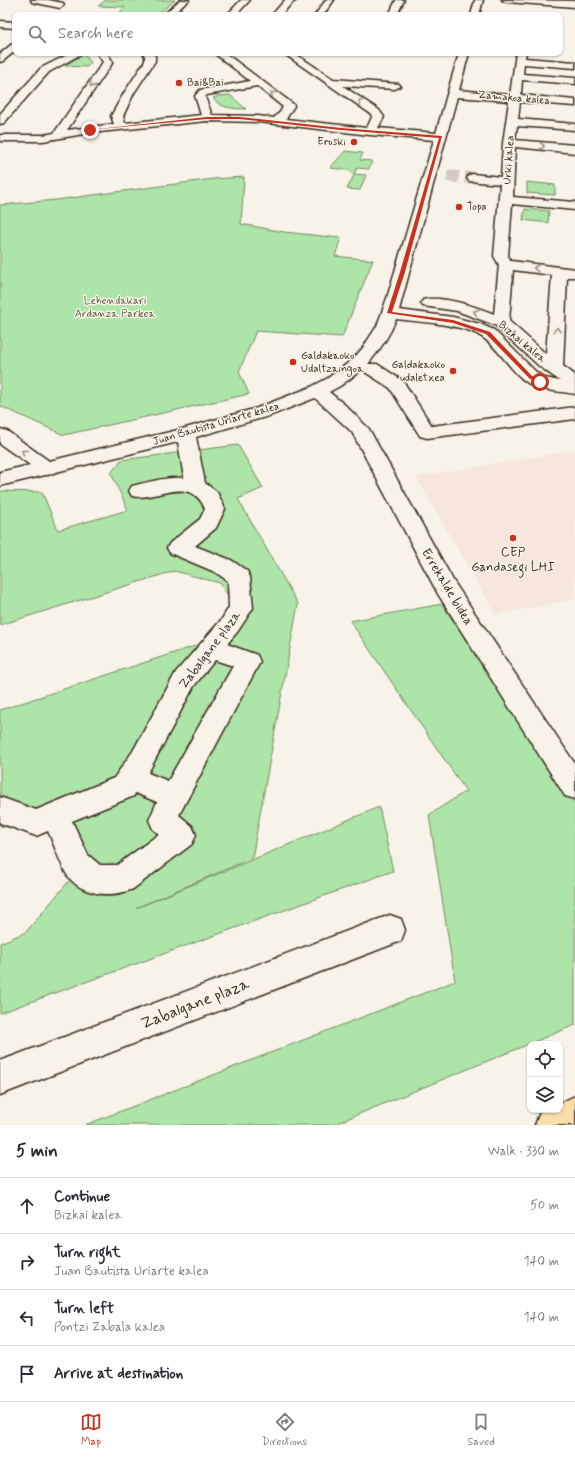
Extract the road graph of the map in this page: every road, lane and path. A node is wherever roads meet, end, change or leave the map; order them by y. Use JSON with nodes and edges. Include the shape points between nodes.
{"nodes":[{"id":1,"x":35,"y":0,"type":"edge"},
{"id":2,"x":185,"y":0,"type":"edge"},
{"id":3,"x":246,"y":0,"type":"edge"},
{"id":4,"x":293,"y":0,"type":"edge"},
{"id":5,"x":330,"y":0,"type":"edge"},
{"id":6,"x":400,"y":0,"type":"edge"},
{"id":7,"x":479,"y":0,"type":"edge"},
{"id":8,"x":506,"y":0,"type":"edge"},
{"id":9,"x":528,"y":1,"type":"junction"},
{"id":10,"x":63,"y":2,"type":"edge"},
{"id":11,"x":575,"y":4,"type":"edge"},
{"id":12,"x":527,"y":10,"type":"dead end"},
{"id":13,"x":52,"y":12,"type":"edge"},
{"id":14,"x":171,"y":12,"type":"edge"},
{"id":15,"x":234,"y":12,"type":"edge"},
{"id":16,"x":279,"y":12,"type":"edge"},
{"id":17,"x":321,"y":12,"type":"edge"},
{"id":18,"x":394,"y":12,"type":"edge"},
{"id":19,"x":476,"y":12,"type":"edge"},
{"id":20,"x":0,"y":24,"type":"edge"},
{"id":21,"x":12,"y":25,"type":"edge"},
{"id":22,"x":12,"y":49,"type":"edge"},
{"id":23,"x":72,"y":56,"type":"edge"},
{"id":24,"x":104,"y":56,"type":"edge"},
{"id":25,"x":150,"y":56,"type":"edge"},
{"id":26,"x":223,"y":56,"type":"edge"},
{"id":27,"x":292,"y":56,"type":"edge"},
{"id":28,"x":463,"y":56,"type":"edge"},
{"id":29,"x":520,"y":57,"type":"edge"},
{"id":30,"x":0,"y":60,"type":"edge"},
{"id":31,"x":575,"y":64,"type":"edge"},
{"id":32,"x":518,"y":77,"type":"junction"},
{"id":33,"x":575,"y":81,"type":"edge"},
{"id":34,"x":331,"y":82,"type":"junction"},
{"id":35,"x":259,"y":83,"type":"junction"},
{"id":36,"x":395,"y":86,"type":"dead end"},
{"id":37,"x":452,"y":93,"type":"junction"},
{"id":38,"x":515,"y":98,"type":"junction"},
{"id":39,"x":575,"y":103,"type":"edge"},
{"id":40,"x":207,"y":118,"type":"junction"},
{"id":41,"x":0,"y":121,"type":"edge"},
{"id":42,"x":277,"y":121,"type":"junction"},
{"id":43,"x":512,"y":122,"type":"junction"},
{"id":44,"x":121,"y":127,"type":"junction"},
{"id":45,"x":575,"y":127,"type":"edge"},
{"id":46,"x":370,"y":132,"type":"junction"},
{"id":47,"x":58,"y":135,"type":"junction"},
{"id":48,"x":441,"y":137,"type":"junction"},
{"id":49,"x":0,"y":138,"type":"edge"},
{"id":50,"x":509,"y":143,"type":"junction"},
{"id":51,"x":575,"y":149,"type":"edge"},
{"id":52,"x":473,"y":178,"type":"tunnel mouth"},
{"id":53,"x":507,"y":181,"type":"junction"},
{"id":54,"x":506,"y":200,"type":"junction"},
{"id":55,"x":575,"y":206,"type":"edge"},
{"id":56,"x":506,"y":265,"type":"junction"},
{"id":57,"x":568,"y":272,"type":"edge"},
{"id":58,"x":392,"y":305,"type":"junction"},
{"id":59,"x":501,"y":322,"type":"junction"},
{"id":60,"x":371,"y":368,"type":"dead end"},
{"id":61,"x":554,"y":369,"type":"junction"},
{"id":62,"x":575,"y":383,"type":"edge"},
{"id":63,"x":575,"y":389,"type":"edge"},
{"id":64,"x":317,"y":391,"type":"junction"},
{"id":65,"x":575,"y":413,"type":"edge"},
{"id":66,"x":186,"y":434,"type":"junction"},
{"id":67,"x":0,"y":435,"type":"edge"},
{"id":68,"x":48,"y":469,"type":"junction"},
{"id":69,"x":0,"y":479,"type":"edge"},
{"id":70,"x":195,"y":486,"type":"junction"},
{"id":71,"x":139,"y":491,"type":"dead end"},
{"id":72,"x":210,"y":648,"type":"junction"},
{"id":73,"x":130,"y":778,"type":"junction"},
{"id":74,"x":575,"y":787,"type":"edge"},
{"id":75,"x":174,"y":796,"type":"junction"},
{"id":76,"x":0,"y":810,"type":"edge"},
{"id":77,"x":55,"y":815,"type":"junction"},
{"id":78,"x":390,"y":930,"type":"dead end"},
{"id":79,"x":0,"y":1078,"type":"edge"},
{"id":80,"x":575,"y":1114,"type":"edge"},
{"id":81,"x":553,"y":1125,"type":"edge"}],
"edges":[{"from":1,"to":10,"type":"street"},
{"from":2,"to":14,"type":"street"},
{"from":3,"to":15,"type":"street"},
{"from":4,"to":16,"type":"street"},
{"from":5,"to":17,"type":"street"},
{"from":6,"to":18,"type":"street"},
{"from":7,"to":19,"type":"street"},
{"from":8,"to":9,"type":"street"},
{"from":9,"to":11,"type":"street"},
{"from":9,"to":12,"type":"street"},
{"from":10,"to":13,"type":"street"},
{"from":20,"to":21,"type":"street"},
{"from":22,"to":30,"type":"street"},
{"from":23,"to":41,"type":"street","via":[[45,70]]},
{"from":24,"to":47,"type":"street","one_way":true,"via":[[108,62]]},
{"from":25,"to":44,"type":"street","via":[[150,61],[117,116]]},
{"from":26,"to":35,"type":"street"},
{"from":27,"to":34,"type":"street"},
{"from":28,"to":37,"type":"street","name":"Juan Bautista Uriarte kalea"},
{"from":29,"to":31,"type":"street"},
{"from":29,"to":32,"type":"street","name":"Urki kalea"},
{"from":32,"to":33,"type":"street"},
{"from":32,"to":38,"type":"street","name":"Urki kalea"},
{"from":34,"to":36,"type":"street"},
{"from":46,"to":34,"type":"street","one_way":true,"via":[[378,117],[375,112]]},
{"from":35,"to":40,"type":"street","via":[[204,92],[200,96]]},
{"from":42,"to":35,"type":"street","one_way":true,"via":[[285,114],[288,106]]},
{"from":37,"to":38,"type":"street","name":"Zamakoa kalea"},
{"from":37,"to":48,"type":"street","name":"Juan Bautista Uriarte kalea"},
{"from":38,"to":39,"type":"street","name":"Zamakoa kalea"},
{"from":38,"to":43,"type":"street","name":"Urki kalea"},
{"from":40,"to":42,"type":"street"},
{"from":40,"to":44,"type":"street"},
{"from":42,"to":46,"type":"street"},
{"from":43,"to":45,"type":"street"},
{"from":43,"to":50,"type":"street","name":"Urki kalea"},
{"from":44,"to":47,"type":"street"},
{"from":46,"to":48,"type":"street"},
{"from":47,"to":49,"type":"street"},
{"from":48,"to":58,"type":"street","name":"Juan Bautista Uriarte kalea"},
{"from":50,"to":51,"type":"street","one_way":true},
{"from":50,"to":53,"type":"street","name":"Urki kalea"},
{"from":52,"to":53,"type":"street"},
{"from":53,"to":54,"type":"street","name":"Urki kalea"},
{"from":54,"to":55,"type":"street"},
{"from":54,"to":56,"type":"street","name":"Urki kalea","via":[[501,256]]},
{"from":57,"to":56,"type":"street","one_way":true},
{"from":56,"to":59,"type":"street","name":"Urki kalea"},
{"from":61,"to":57,"type":"street","one_way":true},
{"from":59,"to":58,"type":"street","name":"Bizkai kalea","one_way":true,"via":[[459,307]]},
{"from":58,"to":63,"type":"street","name":"Bizkai kalea","via":[[488,333],[531,377],[540,382]]},
{"from":58,"to":64,"type":"street","name":"Juan Bautista Uriarte kalea","via":[[385,326],[369,352],[334,382]]},
{"from":59,"to":61,"type":"street","name":"Bizkai kalea"},
{"from":60,"to":65,"type":"street","via":[[398,385],[427,432]]},
{"from":61,"to":62,"type":"street","name":"Bizkai kalea"},
{"from":64,"to":66,"type":"street","name":"Juan Bautista Uriarte kalea","via":[[263,412]]},
{"from":64,"to":74,"type":"street","name":"Errekalde bidea","via":[[360,429],[446,588]]},
{"from":66,"to":68,"type":"street","name":"Juan Bautista Uriarte kalea"},
{"from":66,"to":70,"type":"street"},
{"from":68,"to":67,"type":"street","one_way":true},
{"from":68,"to":69,"type":"street"},
{"from":70,"to":71,"type":"street","via":[[172,484]]},
{"from":70,"to":72,"type":"street","name":"Zabalgane plaza","via":[[210,497],[215,509],[209,523],[178,548],[224,566],[239,577],[241,608]]},
{"from":72,"to":73,"type":"street","name":"Zabalgane plaza","via":[[185,679]]},
{"from":72,"to":75,"type":"street","via":[[248,662]]},
{"from":73,"to":75,"type":"street"},
{"from":73,"to":77,"type":"street","name":"Zabalgane plaza","via":[[124,787]]},
{"from":75,"to":77,"type":"street","via":[[163,820],[182,834],[122,879],[94,879],[78,865]]},
{"from":76,"to":77,"type":"street","name":"Zabalgane plaza","via":[[36,823]]},
{"from":78,"to":79,"type":"street","name":"Zabalgane plaza"},
{"from":80,"to":81,"type":"highway"}]}
